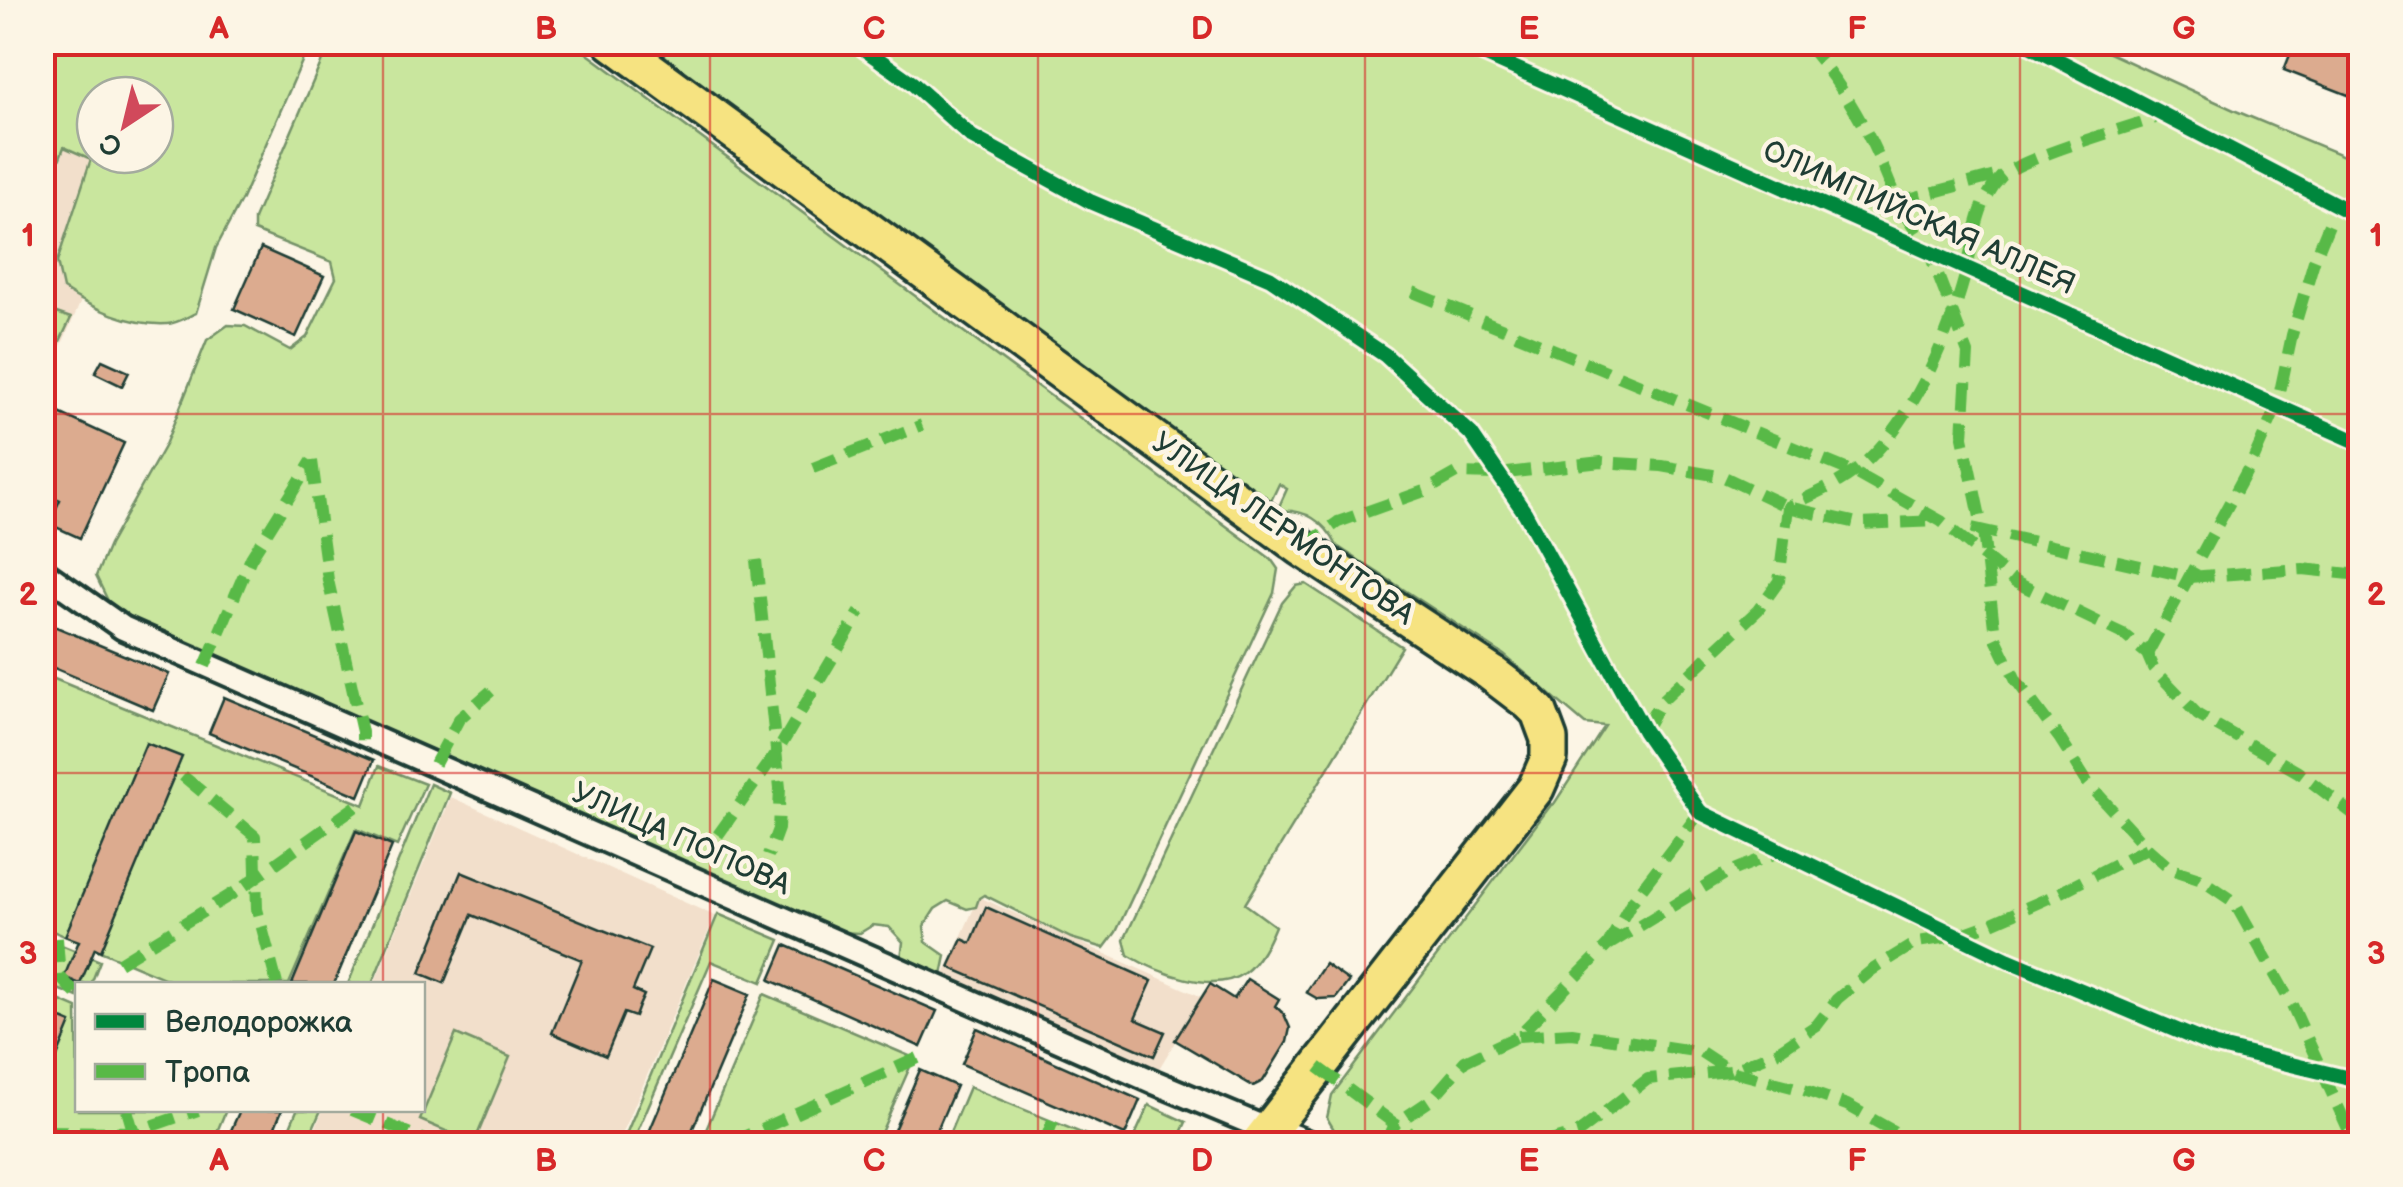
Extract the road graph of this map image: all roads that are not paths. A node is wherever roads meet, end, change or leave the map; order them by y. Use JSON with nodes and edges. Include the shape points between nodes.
{"nodes":[{"id":1,"x":612,"y":42,"type":"edge"},
{"id":2,"x":42,"y":570,"type":"edge"},
{"id":3,"x":1264,"y":1137,"type":"edge"},
{"id":4,"x":1305,"y":1144,"type":"edge"}],
"edges":[{"from":1,"to":3,"type":"main road","name":"УЛИЦА ЛЕРМОНТОВА","via":[[1302,548],[1539,712],[1549,758],[1536,788]]},
{"from":2,"to":3,"type":"street","name":"УЛИЦА ПОПОВА","via":[[122,628],[1154,1082]]},
{"from":3,"to":4,"type":"street","name":"УЛИЦА ПОПОВА"}]}
